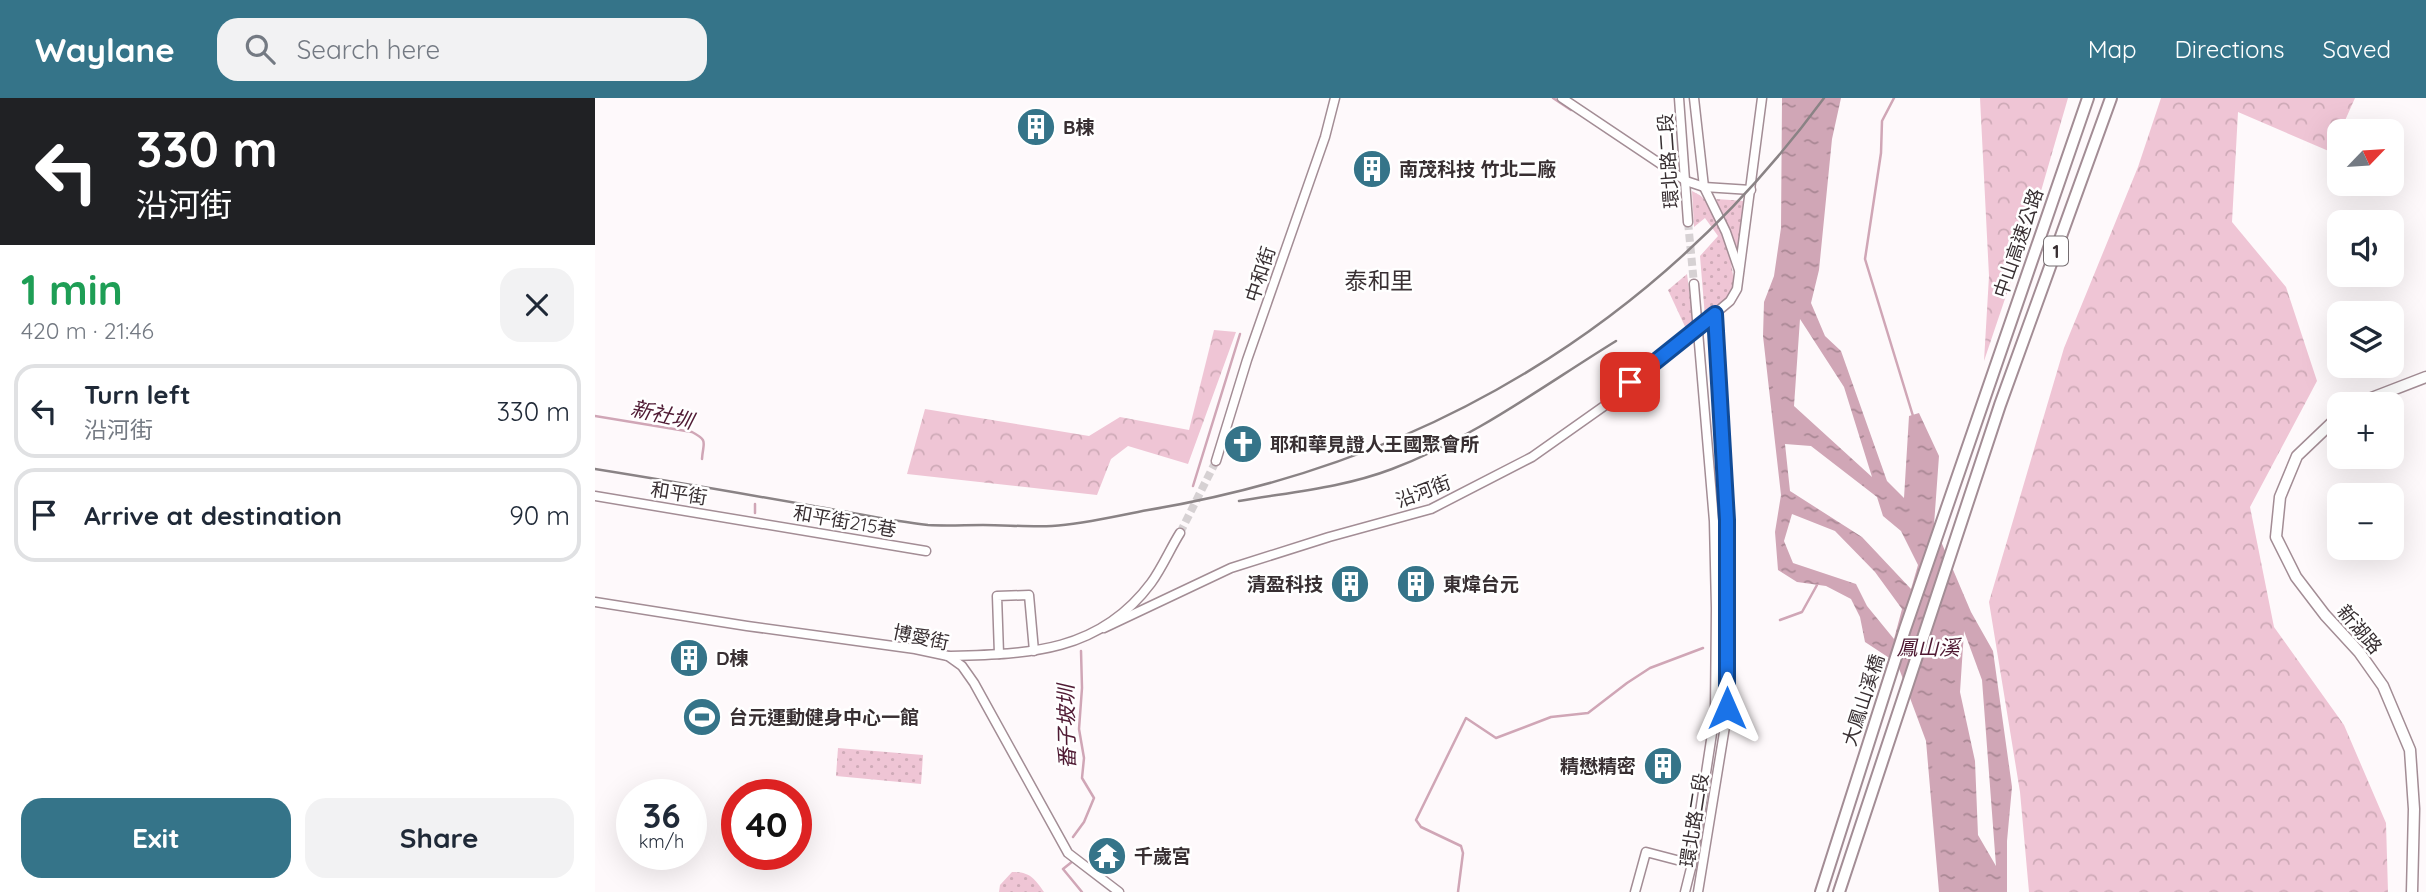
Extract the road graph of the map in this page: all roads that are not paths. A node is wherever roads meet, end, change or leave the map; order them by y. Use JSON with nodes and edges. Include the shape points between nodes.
{"nodes":[{"id":1,"x":1335,"y":98,"type":"edge"},
{"id":2,"x":1562,"y":98,"type":"edge"},
{"id":3,"x":1679,"y":98,"type":"edge"},
{"id":4,"x":1694,"y":98,"type":"edge"},
{"id":5,"x":1762,"y":98,"type":"edge"},
{"id":6,"x":2088,"y":98,"type":"edge"},
{"id":7,"x":2111,"y":98,"type":"edge"},
{"id":8,"x":1686,"y":181,"type":"junction"},
{"id":9,"x":1704,"y":187,"type":"junction"},
{"id":10,"x":1751,"y":190,"type":"junction"},
{"id":11,"x":1688,"y":222,"type":"tunnel mouth"},
{"id":12,"x":1739,"y":273,"type":"junction"},
{"id":13,"x":1694,"y":284,"type":"tunnel mouth"},
{"id":14,"x":1715,"y":314,"type":"junction"},
{"id":15,"x":1698,"y":328,"type":"junction"},
{"id":16,"x":2426,"y":377,"type":"edge"},
{"id":17,"x":2387,"y":392,"type":"edge"},
{"id":18,"x":1982,"y":400,"type":"joint"},
{"id":19,"x":2000,"y":405,"type":"joint"},
{"id":20,"x":2327,"y":427,"type":"edge"},
{"id":21,"x":1216,"y":461,"type":"tunnel mouth"},
{"id":22,"x":595,"y":496,"type":"edge"},
{"id":23,"x":758,"y":522,"type":"joint"},
{"id":24,"x":1180,"y":533,"type":"tunnel mouth"},
{"id":25,"x":926,"y":551,"type":"dead end"},
{"id":26,"x":595,"y":602,"type":"edge"},
{"id":27,"x":1104,"y":628,"type":"junction"},
{"id":28,"x":1034,"y":651,"type":"junction"},
{"id":29,"x":999,"y":654,"type":"junction"},
{"id":30,"x":948,"y":656,"type":"junction"},
{"id":31,"x":1692,"y":864,"type":"junction"},
{"id":32,"x":1119,"y":892,"type":"edge"},
{"id":33,"x":1635,"y":892,"type":"edge"},
{"id":34,"x":1685,"y":892,"type":"edge"},
{"id":35,"x":1698,"y":892,"type":"edge"},
{"id":36,"x":1821,"y":892,"type":"edge"},
{"id":37,"x":1839,"y":892,"type":"edge"},
{"id":38,"x":2413,"y":892,"type":"edge"}],
"edges":[{"from":1,"to":21,"type":"street","name":"中和街"},
{"from":2,"to":8,"type":"street"},
{"from":3,"to":8,"type":"street","name":"環北路二段"},
{"from":4,"to":9,"type":"street","name":"環北路二段"},
{"from":5,"to":10,"type":"street"},
{"from":6,"to":18,"type":"highway","name":"中山高速公路","number":"1"},
{"from":7,"to":19,"type":"highway","name":"中山高速公路","number":"1"},
{"from":8,"to":9,"type":"street"},
{"from":8,"to":11,"type":"street","name":"環北路二段"},
{"from":9,"to":10,"type":"street"},
{"from":9,"to":12,"type":"street","name":"環北路二段"},
{"from":10,"to":12,"type":"street"},
{"from":12,"to":14,"type":"street","via":[[1730,301]]},
{"from":13,"to":15,"type":"street","name":"環北路二段"},
{"from":14,"to":15,"type":"street","name":"沿河街"},
{"from":14,"to":35,"type":"street","name":"環北路二段","via":[[1727,520],[1727,714]]},
{"from":15,"to":27,"type":"street","name":"沿河街","via":[[1607,404],[1532,457],[1431,509],[1231,568]]},
{"from":15,"to":31,"type":"street","name":"環北路二段","via":[[1714,521],[1715,714]]},
{"from":16,"to":17,"type":"main road"},
{"from":18,"to":36,"type":"highway","name":"大鳳山溪橋","number":"1"},
{"from":19,"to":37,"type":"highway","name":"大鳳山溪橋","number":"1"},
{"from":20,"to":38,"type":"main road","name":"新湖路","via":[[2297,456],[2280,497],[2276,537],[2296,578],[2383,686],[2410,750]]},
{"from":22,"to":23,"type":"street","name":"和平街"},
{"from":23,"to":25,"type":"street","name":"和平街215巷"},
{"from":24,"to":27,"type":"street","via":[[1150,584]]},
{"from":26,"to":30,"type":"street","name":"博愛街"},
{"from":27,"to":28,"type":"street"},
{"from":28,"to":29,"type":"street"},
{"from":28,"to":29,"type":"street","via":[[1029,595],[997,596]]},
{"from":29,"to":30,"type":"street"},
{"from":30,"to":32,"type":"street","name":"博愛街","via":[[963,666],[974,683],[1068,853]]},
{"from":31,"to":33,"type":"street","via":[[1646,852]]},
{"from":31,"to":34,"type":"street","name":"環北路二段"}]}
